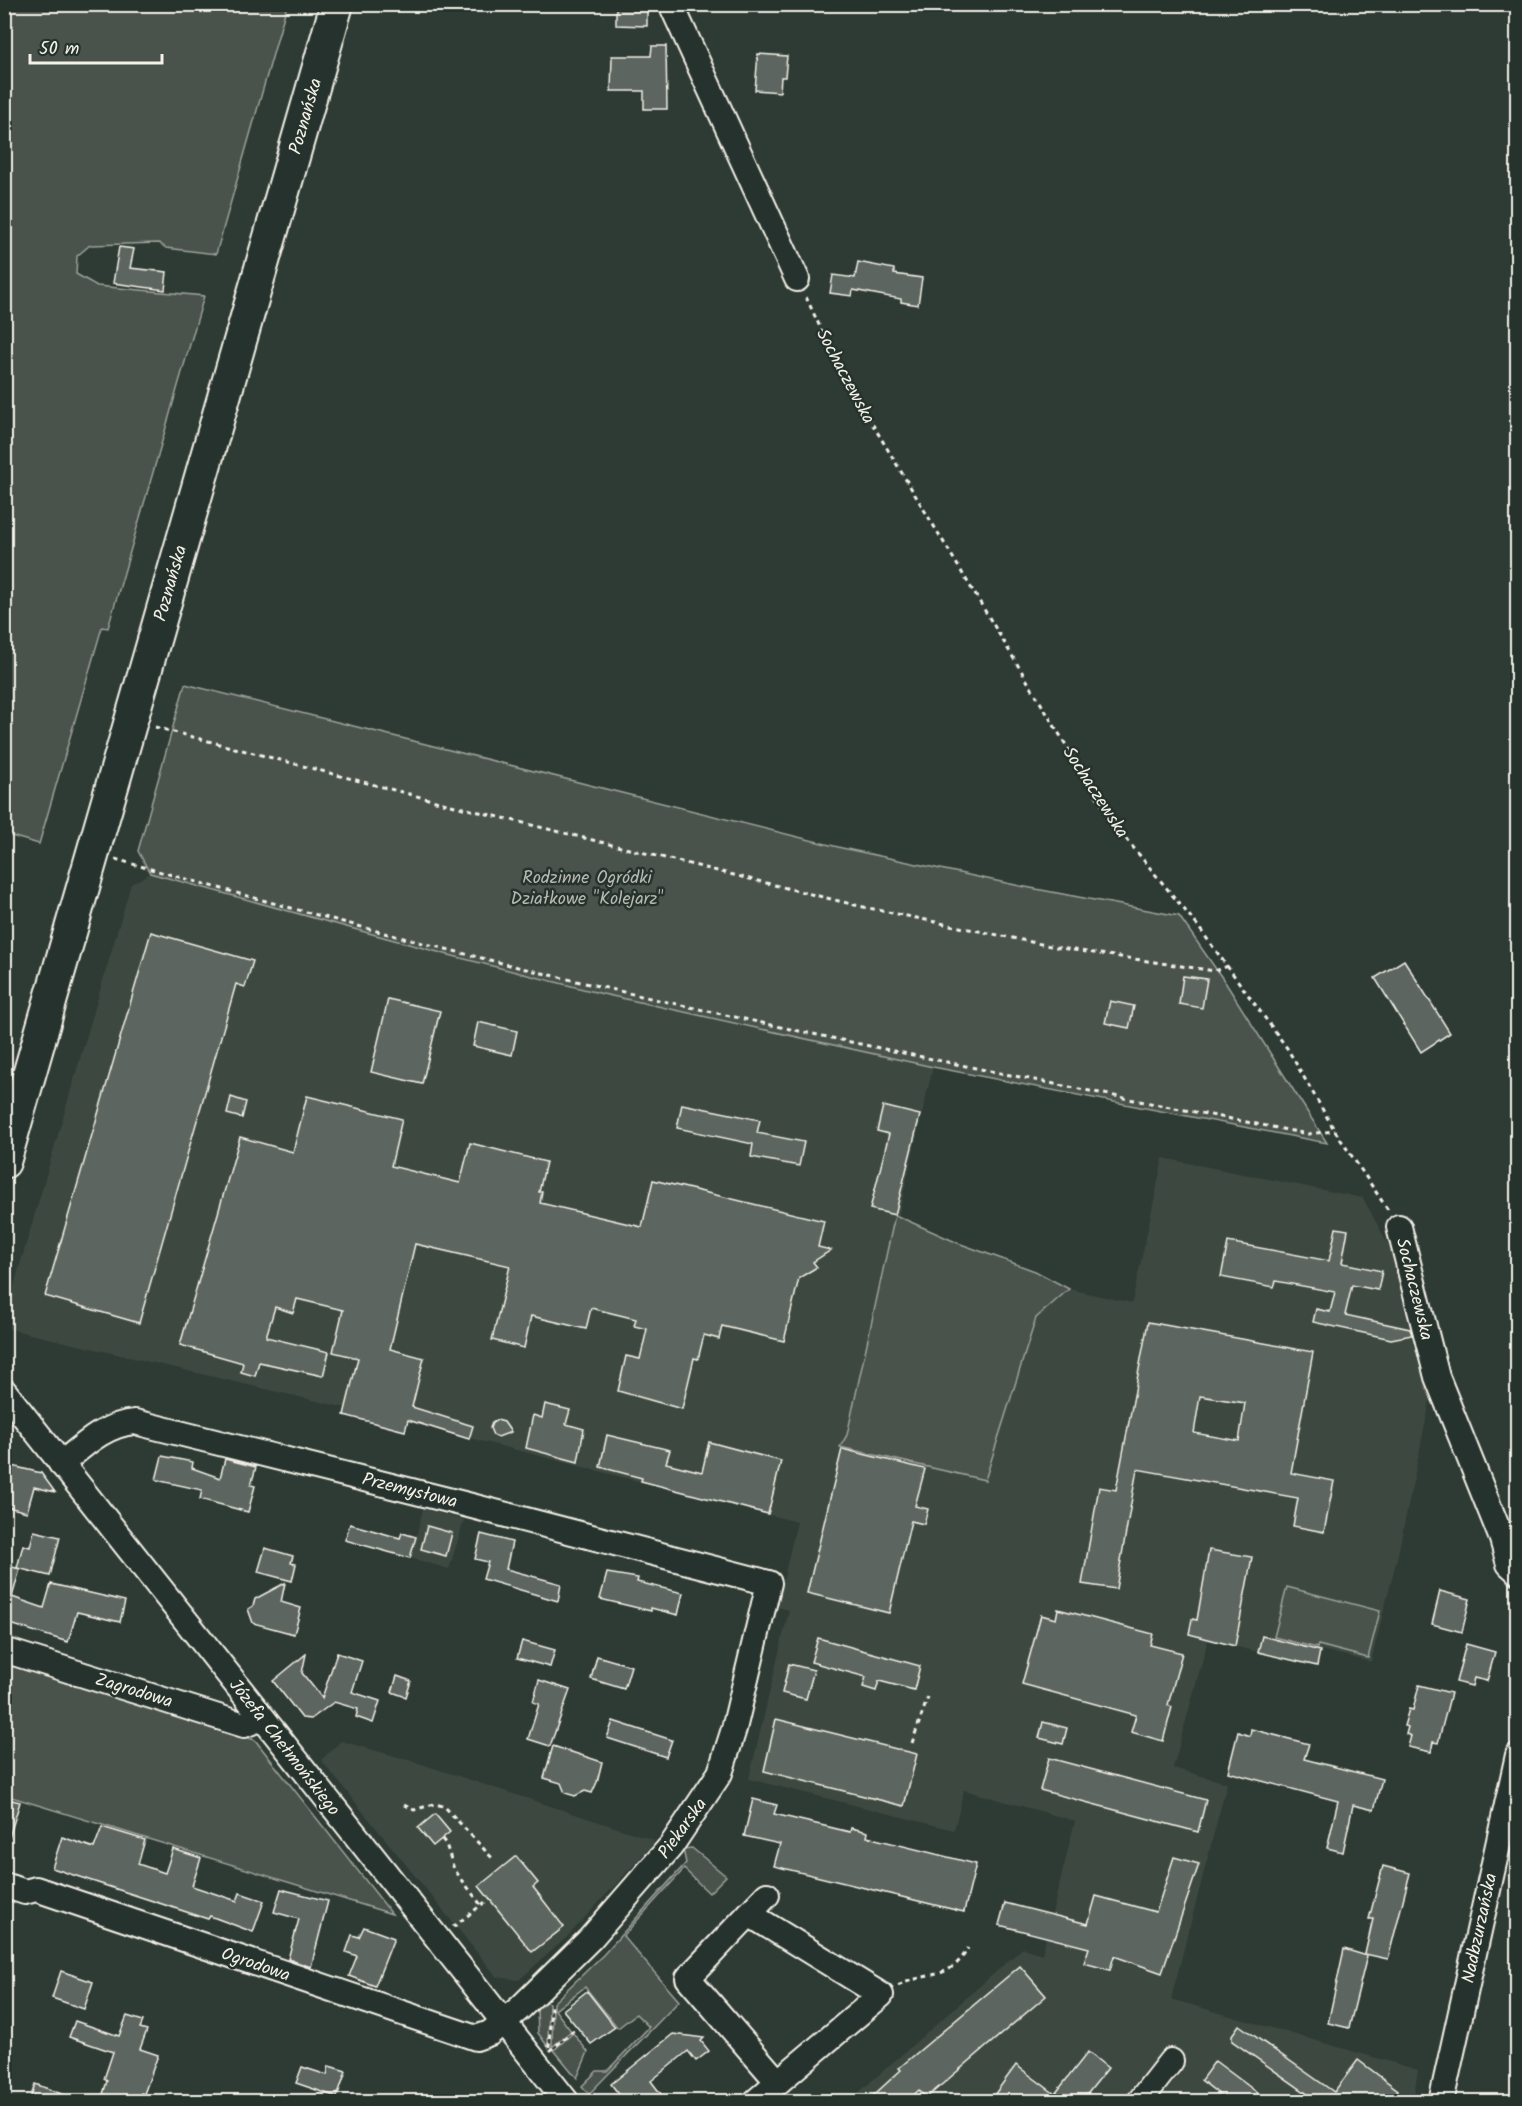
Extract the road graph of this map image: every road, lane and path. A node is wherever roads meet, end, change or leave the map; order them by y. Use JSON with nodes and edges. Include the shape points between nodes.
{"nodes":[{"id":1,"x":337,"y":4,"type":"edge"},
{"id":2,"x":671,"y":4,"type":"edge"},
{"id":3,"x":797,"y":279,"type":"joint"},
{"id":4,"x":147,"y":725,"type":"dead end"},
{"id":5,"x":110,"y":857,"type":"dead end"},
{"id":6,"x":1228,"y":966,"type":"junction"},
{"id":7,"x":1335,"y":1131,"type":"junction"},
{"id":8,"x":4,"y":1162,"type":"edge"},
{"id":9,"x":1399,"y":1227,"type":"joint"},
{"id":10,"x":4,"y":1391,"type":"edge"},
{"id":11,"x":61,"y":1464,"type":"junction"},
{"id":12,"x":1518,"y":1572,"type":"edge"},
{"id":13,"x":769,"y":1583,"type":"joint"},
{"id":14,"x":4,"y":1650,"type":"edge"},
{"id":15,"x":928,"y":1697,"type":"dead end"},
{"id":16,"x":262,"y":1718,"type":"junction"},
{"id":17,"x":912,"y":1743,"type":"dead end"},
{"id":18,"x":1518,"y":1755,"type":"edge"},
{"id":19,"x":404,"y":1805,"type":"dead end"},
{"id":20,"x":442,"y":1839,"type":"dead end"},
{"id":21,"x":494,"y":1860,"type":"dead end"},
{"id":22,"x":4,"y":1885,"type":"edge"},
{"id":23,"x":767,"y":1895,"type":"dead end"},
{"id":24,"x":489,"y":1899,"type":"dead end"},
{"id":25,"x":481,"y":1905,"type":"junction"},
{"id":26,"x":749,"y":1914,"type":"junction"},
{"id":27,"x":452,"y":1928,"type":"dead end"},
{"id":28,"x":968,"y":1948,"type":"dead end"},
{"id":29,"x":881,"y":1995,"type":"junction"},
{"id":30,"x":551,"y":2003,"type":"dead end"},
{"id":31,"x":504,"y":2021,"type":"junction"},
{"id":32,"x":577,"y":2027,"type":"dead end"},
{"id":33,"x":553,"y":2049,"type":"dead end"},
{"id":34,"x":549,"y":2052,"type":"dead end"},
{"id":35,"x":1171,"y":2061,"type":"dead end"},
{"id":36,"x":778,"y":2082,"type":"junction"},
{"id":37,"x":567,"y":2102,"type":"edge"},
{"id":38,"x":756,"y":2102,"type":"edge"},
{"id":39,"x":1139,"y":2102,"type":"edge"},
{"id":40,"x":1441,"y":2102,"type":"edge"}],
"edges":[{"from":1,"to":8,"type":"main road","name":"Poznańska"},
{"from":2,"to":3,"type":"street"},
{"from":3,"to":6,"type":"path","name":"Sochaczewska","via":[[841,372],[1113,823]]},
{"from":4,"to":6,"type":"path","via":[[859,906],[1060,948],[1215,971]]},
{"from":5,"to":7,"type":"path","via":[[555,976],[875,1048],[1308,1134]]},
{"from":6,"to":7,"type":"path","name":"Sochaczewska","via":[[1287,1048]]},
{"from":7,"to":9,"type":"path","name":"Sochaczewska"},
{"from":9,"to":12,"type":"street","name":"Sochaczewska","via":[[1437,1377],[1509,1564]]},
{"from":10,"to":11,"type":"street","name":"Józefa Chełmońskiego"},
{"from":11,"to":13,"type":"street","name":"Przemysłowa","via":[[108,1428],[135,1422]]},
{"from":11,"to":16,"type":"street","name":"Józefa Chełmońskiego"},
{"from":13,"to":31,"type":"street","name":"Piekarska","via":[[720,1773],[684,1828],[639,1884],[590,1939]]},
{"from":14,"to":16,"type":"street","name":"Zagrodowa","via":[[244,1725]]},
{"from":15,"to":17,"type":"path"},
{"from":16,"to":31,"type":"street","name":"Józefa Chełmońskiego"},
{"from":18,"to":40,"type":"street","name":"Nadbzurzańska"},
{"from":19,"to":21,"type":"path","via":[[414,1810],[434,1804],[444,1806]]},
{"from":20,"to":25,"type":"path","via":[[454,1869]]},
{"from":22,"to":31,"type":"street","name":"Ogrodowa","via":[[25,1892],[36,1888],[476,2038]]},
{"from":23,"to":26,"type":"street"},
{"from":24,"to":25,"type":"path"},
{"from":25,"to":27,"type":"path"},
{"from":26,"to":29,"type":"street"},
{"from":26,"to":36,"type":"street","via":[[688,1978]]},
{"from":28,"to":29,"type":"path","via":[[955,1966],[905,1982]]},
{"from":29,"to":36,"type":"street"},
{"from":30,"to":34,"type":"path"},
{"from":31,"to":37,"type":"street","name":"Józefa Chełmońskiego"},
{"from":32,"to":33,"type":"path"},
{"from":35,"to":39,"type":"street"},
{"from":36,"to":38,"type":"street"}]}
